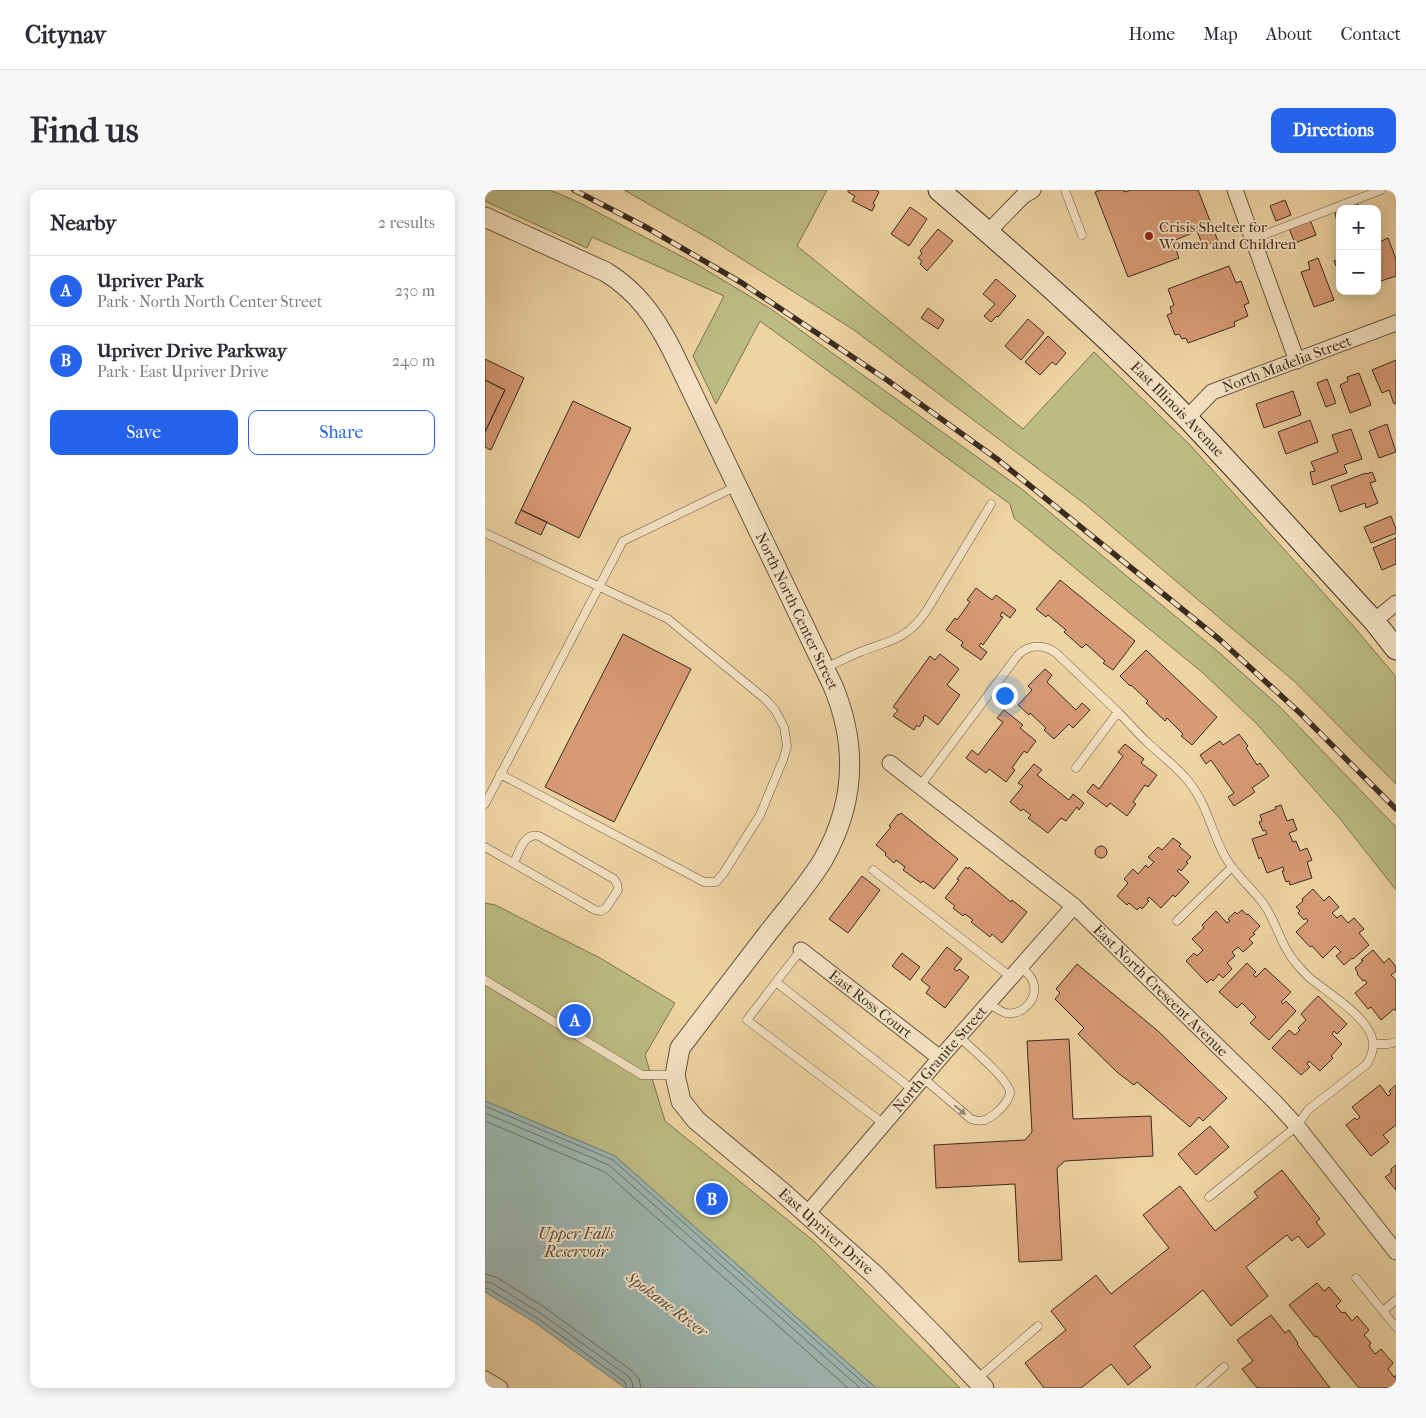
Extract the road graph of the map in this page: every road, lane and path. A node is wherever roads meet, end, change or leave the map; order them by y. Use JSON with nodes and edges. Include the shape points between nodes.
{"nodes":[{"id":1,"x":939,"y":190,"type":"edge"},
{"id":2,"x":1033,"y":190,"type":"edge"},
{"id":3,"x":1065,"y":190,"type":"edge"},
{"id":4,"x":1235,"y":190,"type":"edge"},
{"id":5,"x":1381,"y":190,"type":"edge"},
{"id":6,"x":485,"y":217,"type":"edge"},
{"id":7,"x":989,"y":232,"type":"junction"},
{"id":8,"x":1082,"y":235,"type":"dead end"},
{"id":9,"x":1253,"y":239,"type":"junction"},
{"id":10,"x":1396,"y":323,"type":"edge"},
{"id":11,"x":1297,"y":361,"type":"junction"},
{"id":12,"x":1187,"y":418,"type":"junction"},
{"id":13,"x":737,"y":486,"type":"junction"},
{"id":14,"x":991,"y":504,"type":"dead end"},
{"id":15,"x":485,"y":533,"type":"edge"},
{"id":16,"x":599,"y":586,"type":"junction"},
{"id":17,"x":1396,"y":602,"type":"edge"},
{"id":18,"x":1374,"y":621,"type":"junction"},
{"id":19,"x":1396,"y":648,"type":"edge"},
{"id":20,"x":825,"y":668,"type":"junction"},
{"id":21,"x":1118,"y":712,"type":"junction"},
{"id":22,"x":890,"y":763,"type":"dead end"},
{"id":23,"x":1076,"y":768,"type":"dead end"},
{"id":24,"x":500,"y":774,"type":"junction"},
{"id":25,"x":920,"y":786,"type":"junction"},
{"id":26,"x":485,"y":804,"type":"edge"},
{"id":27,"x":485,"y":847,"type":"edge"},
{"id":28,"x":514,"y":863,"type":"junction"},
{"id":29,"x":1232,"y":867,"type":"junction"},
{"id":30,"x":873,"y":870,"type":"dead end"},
{"id":31,"x":1074,"y":906,"type":"junction"},
{"id":32,"x":1177,"y":921,"type":"dead end"},
{"id":33,"x":801,"y":950,"type":"joint"},
{"id":34,"x":1016,"y":972,"type":"junction"},
{"id":35,"x":485,"y":980,"type":"edge"},
{"id":36,"x":776,"y":982,"type":"junction"},
{"id":37,"x":988,"y":1003,"type":"junction"},
{"id":38,"x":959,"y":1036,"type":"junction"},
{"id":39,"x":1396,"y":1042,"type":"edge"},
{"id":40,"x":1373,"y":1044,"type":"junction"},
{"id":41,"x":940,"y":1058,"type":"junction"},
{"id":42,"x":675,"y":1074,"type":"junction"},
{"id":43,"x":923,"y":1078,"type":"junction"},
{"id":44,"x":913,"y":1090,"type":"junction"},
{"id":45,"x":884,"y":1124,"type":"junction"},
{"id":46,"x":1297,"y":1126,"type":"junction"},
{"id":47,"x":1209,"y":1197,"type":"dead end"},
{"id":48,"x":807,"y":1214,"type":"junction"},
{"id":49,"x":1396,"y":1252,"type":"edge"},
{"id":50,"x":1356,"y":1278,"type":"dead end"},
{"id":51,"x":1396,"y":1300,"type":"edge"},
{"id":52,"x":1383,"y":1311,"type":"junction"},
{"id":53,"x":1038,"y":1326,"type":"dead end"},
{"id":54,"x":1396,"y":1327,"type":"edge"},
{"id":55,"x":1224,"y":1367,"type":"dead end"},
{"id":56,"x":485,"y":1379,"type":"edge"},
{"id":57,"x":980,"y":1384,"type":"edge"},
{"id":58,"x":500,"y":1388,"type":"edge"},
{"id":59,"x":1200,"y":1388,"type":"edge"}],
"edges":[{"from":1,"to":7,"type":"main road","name":"East Illinois Avenue"},
{"from":2,"to":7,"type":"street","via":[[1023,196]]},
{"from":3,"to":8,"type":"lane"},
{"from":4,"to":9,"type":"street"},
{"from":5,"to":9,"type":"lane"},
{"from":6,"to":13,"type":"street","name":"North North Center Street","via":[[606,272],[641,301],[667,341]]},
{"from":7,"to":12,"type":"main road","name":"East Illinois Avenue"},
{"from":9,"to":11,"type":"street"},
{"from":10,"to":11,"type":"street","name":"North Madelia Street"},
{"from":11,"to":12,"type":"street","name":"North Madelia Street","via":[[1213,392]]},
{"from":12,"to":18,"type":"main road","name":"East Illinois Avenue"},
{"from":13,"to":16,"type":"lane","via":[[623,541]]},
{"from":13,"to":20,"type":"street","name":"North North Center Street"},
{"from":14,"to":20,"type":"lane","via":[[917,624],[897,638]]},
{"from":15,"to":16,"type":"lane"},
{"from":16,"to":24,"type":"lane"},
{"from":16,"to":24,"type":"lane","via":[[668,619],[775,710],[787,746],[760,815],[723,874],[716,882],[704,882]]},
{"from":17,"to":18,"type":"street"},
{"from":18,"to":19,"type":"main road","name":"East Illinois Avenue"},
{"from":20,"to":42,"type":"street","name":"North North Center Street","via":[[843,714],[849,744],[849,788],[838,830],[817,869],[680,1048]]},
{"from":21,"to":23,"type":"lane"},
{"from":21,"to":25,"type":"lane","via":[[1053,651],[1043,646],[1027,648],[1015,659]]},
{"from":21,"to":29,"type":"lane","via":[[1182,773],[1195,790]]},
{"from":22,"to":25,"type":"street","name":"East North Crescent Avenue"},
{"from":24,"to":26,"type":"lane"},
{"from":25,"to":31,"type":"street","name":"East North Crescent Avenue"},
{"from":27,"to":28,"type":"lane"},
{"from":28,"to":28,"type":"lane","via":[[595,910],[606,908],[618,890],[614,879],[534,834],[528,837]]},
{"from":29,"to":32,"type":"lane"},
{"from":29,"to":40,"type":"lane","via":[[1265,905],[1292,959],[1362,1022]]},
{"from":30,"to":34,"type":"lane"},
{"from":31,"to":34,"type":"street","name":"North Granite Street"},
{"from":31,"to":46,"type":"street","name":"East North Crescent Avenue"},
{"from":33,"to":36,"type":"lane"},
{"from":33,"to":41,"type":"street","name":"East Ross Court"},
{"from":34,"to":37,"type":"street","name":"North Granite Street"},
{"from":34,"to":37,"type":"lane","via":[[1030,975],[1035,989],[1033,999],[1025,1008],[1012,1013],[998,1010]]},
{"from":35,"to":42,"type":"lane","via":[[642,1075]]},
{"from":36,"to":44,"type":"lane"},
{"from":36,"to":45,"type":"lane","via":[[747,1020]]},
{"from":37,"to":38,"type":"street","name":"North Granite Street"},
{"from":38,"to":41,"type":"street","name":"North Granite Street"},
{"from":43,"to":38,"type":"lane","one_way":true,"via":[[978,1122],[1002,1107],[1010,1092],[1005,1080]]},
{"from":39,"to":40,"type":"lane"},
{"from":40,"to":46,"type":"lane","via":[[1367,1064],[1308,1110]]},
{"from":41,"to":43,"type":"street","name":"North Granite Street"},
{"from":42,"to":48,"type":"street","name":"East Upriver Drive","via":[[681,1101],[696,1120]]},
{"from":43,"to":44,"type":"street","name":"North Granite Street"},
{"from":44,"to":45,"type":"street","name":"North Granite Street"},
{"from":45,"to":48,"type":"street","name":"North Granite Street"},
{"from":46,"to":47,"type":"lane"},
{"from":46,"to":49,"type":"street","name":"East North Crescent Avenue"},
{"from":48,"to":57,"type":"street","name":"East Upriver Drive","via":[[917,1316]]},
{"from":50,"to":52,"type":"lane"},
{"from":51,"to":52,"type":"lane"},
{"from":52,"to":54,"type":"lane"},
{"from":53,"to":57,"type":"lane"},
{"from":55,"to":59,"type":"lane"},
{"from":56,"to":58,"type":"street"}]}
